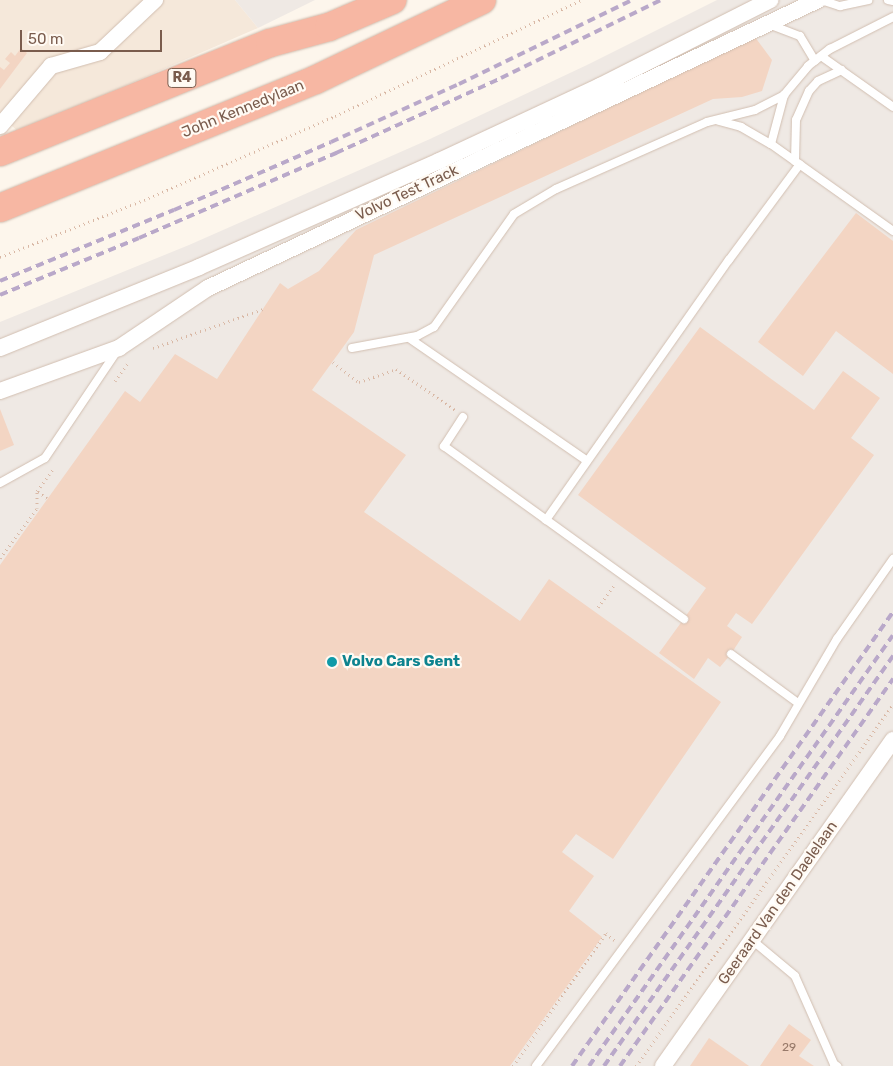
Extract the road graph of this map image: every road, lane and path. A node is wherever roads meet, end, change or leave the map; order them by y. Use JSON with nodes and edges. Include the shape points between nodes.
{"nodes":[{"id":1,"x":155,"y":0,"type":"edge"},
{"id":2,"x":392,"y":0,"type":"edge"},
{"id":3,"x":482,"y":0,"type":"edge"},
{"id":4,"x":582,"y":0,"type":"edge"},
{"id":5,"x":770,"y":0,"type":"edge"},
{"id":6,"x":820,"y":0,"type":"edge"},
{"id":7,"x":868,"y":0,"type":"edge"},
{"id":8,"x":888,"y":0,"type":"edge"},
{"id":9,"x":893,"y":0,"type":"edge"},
{"id":10,"x":893,"y":17,"type":"edge"},
{"id":11,"x":767,"y":23,"type":"junction"},
{"id":12,"x":818,"y":58,"type":"junction"},
{"id":13,"x":842,"y":70,"type":"junction"},
{"id":14,"x":784,"y":96,"type":"junction"},
{"id":15,"x":893,"y":107,"type":"edge"},
{"id":16,"x":717,"y":120,"type":"junction"},
{"id":17,"x":1,"y":136,"type":"edge"},
{"id":18,"x":772,"y":144,"type":"junction"},
{"id":19,"x":797,"y":163,"type":"junction"},
{"id":20,"x":0,"y":208,"type":"edge"},
{"id":21,"x":893,"y":231,"type":"edge"},
{"id":22,"x":0,"y":257,"type":"edge"},
{"id":23,"x":263,"y":309,"type":"dead end"},
{"id":24,"x":409,"y":338,"type":"junction"},
{"id":25,"x":0,"y":348,"type":"edge"},
{"id":26,"x":119,"y":348,"type":"junction"},
{"id":27,"x":152,"y":348,"type":"dead end"},
{"id":28,"x":352,"y":348,"type":"dead end"},
{"id":29,"x":332,"y":362,"type":"dead end"},
{"id":30,"x":128,"y":363,"type":"dead end"},
{"id":31,"x":111,"y":387,"type":"dead end"},
{"id":32,"x":0,"y":391,"type":"edge"},
{"id":33,"x":463,"y":416,"type":"joint"},
{"id":34,"x":586,"y":462,"type":"junction"},
{"id":35,"x":54,"y":467,"type":"dead end"},
{"id":36,"x":0,"y":483,"type":"edge"},
{"id":37,"x":37,"y":491,"type":"junction"},
{"id":38,"x":47,"y":498,"type":"dead end"},
{"id":39,"x":546,"y":520,"type":"junction"},
{"id":40,"x":0,"y":558,"type":"edge"},
{"id":41,"x":893,"y":559,"type":"edge"},
{"id":42,"x":684,"y":619,"type":"dead end"},
{"id":43,"x":731,"y":654,"type":"dead end"},
{"id":44,"x":798,"y":704,"type":"junction"},
{"id":45,"x":893,"y":705,"type":"edge"},
{"id":46,"x":893,"y":740,"type":"edge"},
{"id":47,"x":752,"y":940,"type":"junction"},
{"id":48,"x":536,"y":1066,"type":"edge"},
{"id":49,"x":636,"y":1066,"type":"edge"},
{"id":50,"x":663,"y":1066,"type":"edge"},
{"id":51,"x":837,"y":1066,"type":"edge"}],
"edges":[{"from":1,"to":17,"type":"street","via":[[100,52],[51,66]]},
{"from":2,"to":17,"type":"highway","number":"R4","via":[[328,27],[270,43]]},
{"from":3,"to":20,"type":"highway","name":"John Kennedylaan","via":[[315,80]]},
{"from":4,"to":22,"type":"path","via":[[335,116],[144,200]]},
{"from":5,"to":25,"type":"street","name":"Volvo Test Track","via":[[600,86],[440,161],[191,271]]},
{"from":6,"to":7,"type":"lane","via":[[840,6]]},
{"from":6,"to":11,"type":"street","name":"Volvo Test Track"},
{"from":8,"to":9,"type":"lane"},
{"from":10,"to":12,"type":"lane"},
{"from":11,"to":12,"type":"lane","via":[[796,34]]},
{"from":11,"to":26,"type":"street","name":"Volvo Test Track","via":[[208,288]]},
{"from":12,"to":13,"type":"lane"},
{"from":12,"to":14,"type":"lane"},
{"from":13,"to":15,"type":"lane"},
{"from":13,"to":19,"type":"lane","via":[[818,81],[808,91],[796,120]]},
{"from":14,"to":16,"type":"lane","via":[[755,110]]},
{"from":14,"to":18,"type":"lane"},
{"from":16,"to":18,"type":"lane","via":[[741,127]]},
{"from":16,"to":24,"type":"lane","via":[[556,189],[514,214],[439,321],[427,332]]},
{"from":18,"to":19,"type":"lane"},
{"from":19,"to":21,"type":"lane"},
{"from":19,"to":34,"type":"lane"},
{"from":23,"to":27,"type":"path"},
{"from":24,"to":28,"type":"lane"},
{"from":24,"to":34,"type":"lane"},
{"from":26,"to":32,"type":"street","name":"Volvo Test Track"},
{"from":26,"to":36,"type":"lane","via":[[46,458]]},
{"from":29,"to":33,"type":"path","via":[[359,382],[396,369]]},
{"from":30,"to":31,"type":"path"},
{"from":33,"to":39,"type":"lane","via":[[444,446]]},
{"from":34,"to":39,"type":"lane"},
{"from":35,"to":37,"type":"path"},
{"from":37,"to":38,"type":"path"},
{"from":37,"to":40,"type":"path","via":[[37,508]]},
{"from":39,"to":42,"type":"lane"},
{"from":41,"to":44,"type":"lane","via":[[836,639]]},
{"from":43,"to":44,"type":"lane"},
{"from":44,"to":48,"type":"lane","via":[[780,736]]},
{"from":45,"to":49,"type":"path"},
{"from":46,"to":47,"type":"street","name":"Geeraard Van den Daelelaan"},
{"from":47,"to":50,"type":"street","name":"Geeraard Van den Daelelaan"},
{"from":47,"to":51,"type":"lane","via":[[795,976]]}]}
